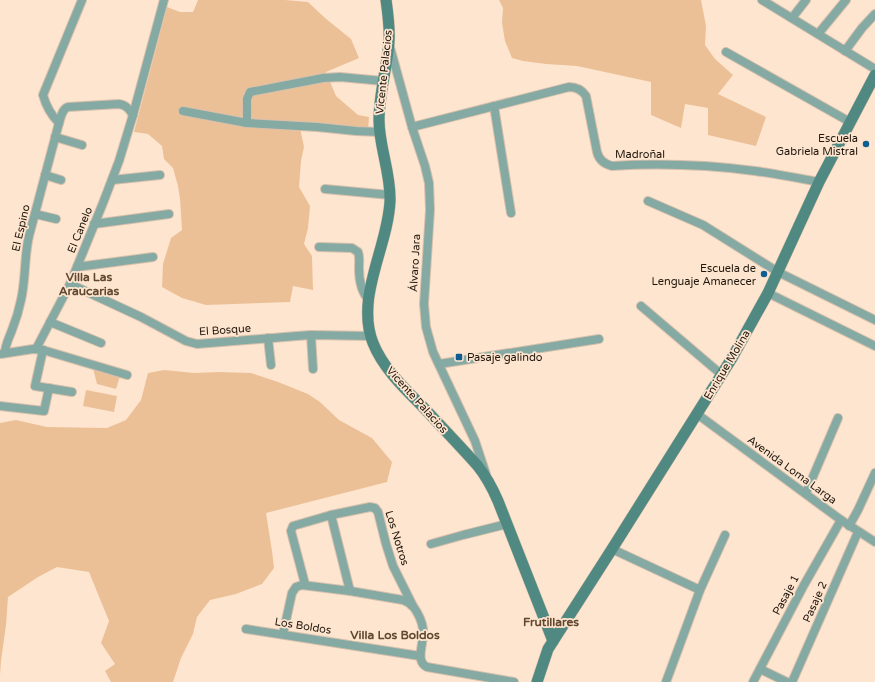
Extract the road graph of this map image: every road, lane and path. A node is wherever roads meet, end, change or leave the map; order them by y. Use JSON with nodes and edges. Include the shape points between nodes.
{"nodes":[{"id":1,"x":82,"y":0,"type":"edge"},
{"id":2,"x":164,"y":0,"type":"edge"},
{"id":3,"x":386,"y":0,"type":"edge"},
{"id":4,"x":806,"y":0,"type":"edge"},
{"id":5,"x":846,"y":0,"type":"edge"},
{"id":6,"x":764,"y":1,"type":"edge"},
{"id":7,"x":875,"y":14,"type":"edge"},
{"id":8,"x":792,"y":18,"type":"junction"},
{"id":9,"x":818,"y":34,"type":"junction"},
{"id":10,"x":389,"y":43,"type":"junction"},
{"id":11,"x":845,"y":51,"type":"junction"},
{"id":12,"x":726,"y":52,"type":"dead end"},
{"id":13,"x":875,"y":69,"type":"edge"},
{"id":14,"x":875,"y":75,"type":"edge"},
{"id":15,"x":383,"y":81,"type":"junction"},
{"id":16,"x":494,"y":106,"type":"junction"},
{"id":17,"x":183,"y":111,"type":"dead end"},
{"id":18,"x":133,"y":115,"type":"junction"},
{"id":19,"x":850,"y":122,"type":"junction"},
{"id":20,"x":59,"y":123,"type":"junction"},
{"id":21,"x":247,"y":123,"type":"junction"},
{"id":22,"x":412,"y":127,"type":"junction"},
{"id":23,"x":380,"y":132,"type":"junction"},
{"id":24,"x":55,"y":137,"type":"junction"},
{"id":25,"x":82,"y":145,"type":"dead end"},
{"id":26,"x":45,"y":175,"type":"junction"},
{"id":27,"x":160,"y":175,"type":"dead end"},
{"id":28,"x":61,"y":180,"type":"dead end"},
{"id":29,"x":112,"y":180,"type":"junction"},
{"id":30,"x":819,"y":182,"type":"junction"},
{"id":31,"x":324,"y":189,"type":"dead end"},
{"id":32,"x":390,"y":195,"type":"junction"},
{"id":33,"x":648,"y":201,"type":"dead end"},
{"id":34,"x":511,"y":213,"type":"dead end"},
{"id":35,"x":35,"y":214,"type":"junction"},
{"id":36,"x":169,"y":214,"type":"dead end"},
{"id":37,"x":56,"y":219,"type":"dead end"},
{"id":38,"x":94,"y":224,"type":"junction"},
{"id":39,"x":319,"y":247,"type":"dead end"},
{"id":40,"x":152,"y":257,"type":"dead end"},
{"id":41,"x":77,"y":267,"type":"junction"},
{"id":42,"x":778,"y":272,"type":"junction"},
{"id":43,"x":70,"y":284,"type":"junction"},
{"id":44,"x":768,"y":293,"type":"junction"},
{"id":45,"x":368,"y":299,"type":"junction"},
{"id":46,"x":641,"y":306,"type":"dead end"},
{"id":47,"x":875,"y":320,"type":"edge"},
{"id":48,"x":50,"y":322,"type":"junction"},
{"id":49,"x":311,"y":335,"type":"junction"},
{"id":50,"x":371,"y":336,"type":"junction"},
{"id":51,"x":268,"y":338,"type":"junction"},
{"id":52,"x":599,"y":339,"type":"dead end"},
{"id":53,"x":101,"y":343,"type":"dead end"},
{"id":54,"x":875,"y":346,"type":"edge"},
{"id":55,"x":40,"y":350,"type":"junction"},
{"id":56,"x":3,"y":354,"type":"edge"},
{"id":57,"x":439,"y":364,"type":"junction"},
{"id":58,"x":271,"y":365,"type":"dead end"},
{"id":59,"x":313,"y":369,"type":"dead end"},
{"id":60,"x":127,"y":375,"type":"dead end"},
{"id":61,"x":722,"y":375,"type":"junction"},
{"id":62,"x":49,"y":388,"type":"junction"},
{"id":63,"x":72,"y":392,"type":"dead end"},
{"id":64,"x":0,"y":406,"type":"edge"},
{"id":65,"x":697,"y":414,"type":"junction"},
{"id":66,"x":838,"y":418,"type":"dead end"},
{"id":67,"x":875,"y":473,"type":"edge"},
{"id":68,"x":487,"y":478,"type":"junction"},
{"id":69,"x":806,"y":493,"type":"junction"},
{"id":70,"x":331,"y":515,"type":"junction"},
{"id":71,"x":841,"y":520,"type":"junction"},
{"id":72,"x":507,"y":524,"type":"junction"},
{"id":73,"x":849,"y":526,"type":"junction"},
{"id":74,"x":858,"y":532,"type":"junction"},
{"id":75,"x":725,"y":535,"type":"dead end"},
{"id":76,"x":875,"y":542,"type":"edge"},
{"id":77,"x":431,"y":544,"type":"dead end"},
{"id":78,"x":612,"y":549,"type":"junction"},
{"id":79,"x":305,"y":584,"type":"junction"},
{"id":80,"x":700,"y":590,"type":"junction"},
{"id":81,"x":350,"y":591,"type":"junction"},
{"id":82,"x":413,"y":606,"type":"junction"},
{"id":83,"x":246,"y":629,"type":"dead end"},
{"id":84,"x":283,"y":634,"type":"junction"},
{"id":85,"x":553,"y":641,"type":"junction"},
{"id":86,"x":420,"y":656,"type":"junction"},
{"id":87,"x":760,"y":669,"type":"junction"},
{"id":88,"x":514,"y":682,"type":"edge"},
{"id":89,"x":537,"y":682,"type":"edge"},
{"id":90,"x":666,"y":682,"type":"edge"},
{"id":91,"x":753,"y":682,"type":"edge"},
{"id":92,"x":787,"y":682,"type":"edge"},
{"id":93,"x":792,"y":682,"type":"edge"}],
"edges":[{"from":1,"to":20,"type":"street","via":[[43,95],[50,113]]},
{"from":2,"to":18,"type":"street","name":"El Canelo"},
{"from":3,"to":10,"type":"main road","name":"Vicente Palacios"},
{"from":4,"to":8,"type":"street"},
{"from":5,"to":9,"type":"street"},
{"from":6,"to":8,"type":"street"},
{"from":7,"to":11,"type":"street"},
{"from":8,"to":9,"type":"street"},
{"from":9,"to":11,"type":"street"},
{"from":10,"to":15,"type":"main road","name":"Vicente Palacios"},
{"from":10,"to":22,"type":"street","name":"Álvaro Jara"},
{"from":11,"to":13,"type":"street"},
{"from":12,"to":19,"type":"street"},
{"from":14,"to":19,"type":"main road","name":"Enrique Molina"},
{"from":15,"to":21,"type":"street","via":[[324,78],[250,92],[247,99]]},
{"from":15,"to":23,"type":"main road","name":"Vicente Palacios","via":[[379,112]]},
{"from":16,"to":22,"type":"street","name":"Madroñal"},
{"from":16,"to":30,"type":"street","name":"Madroñal","via":[[573,87],[586,96],[597,152],[608,165],[710,166]]},
{"from":16,"to":34,"type":"street"},
{"from":17,"to":21,"type":"street"},
{"from":18,"to":20,"type":"street","name":"El Espino","via":[[122,104],[68,107],[63,111]]},
{"from":18,"to":29,"type":"street","name":"El Canelo"},
{"from":19,"to":30,"type":"main road","name":"Enrique Molina"},
{"from":20,"to":24,"type":"street","name":"El Espino"},
{"from":21,"to":23,"type":"street"},
{"from":22,"to":57,"type":"street","name":"Álvaro Jara","via":[[425,166],[430,192],[424,316],[429,340]]},
{"from":23,"to":32,"type":"main road","name":"Vicente Palacios"},
{"from":24,"to":25,"type":"street"},
{"from":24,"to":26,"type":"street","name":"El Espino"},
{"from":26,"to":28,"type":"street"},
{"from":26,"to":35,"type":"street","name":"El Espino"},
{"from":27,"to":29,"type":"street"},
{"from":29,"to":38,"type":"street","name":"El Canelo"},
{"from":30,"to":42,"type":"main road","name":"Enrique Molina"},
{"from":31,"to":32,"type":"street"},
{"from":32,"to":45,"type":"main road","name":"Vicente Palacios","via":[[389,213]]},
{"from":33,"to":42,"type":"street","via":[[703,225]]},
{"from":35,"to":37,"type":"street"},
{"from":35,"to":56,"type":"street","name":"El Espino","via":[[26,252],[21,299]]},
{"from":36,"to":38,"type":"street"},
{"from":38,"to":41,"type":"street","name":"El Canelo"},
{"from":39,"to":45,"type":"street","via":[[352,248],[358,252],[361,286]]},
{"from":40,"to":41,"type":"street"},
{"from":41,"to":43,"type":"street","name":"El Canelo"},
{"from":42,"to":44,"type":"main road","name":"Enrique Molina"},
{"from":42,"to":47,"type":"street"},
{"from":43,"to":48,"type":"street","name":"El Canelo"},
{"from":43,"to":51,"type":"street","name":"El Bosque","via":[[192,343]]},
{"from":44,"to":54,"type":"street"},
{"from":44,"to":61,"type":"main road","name":"Enrique Molina"},
{"from":45,"to":50,"type":"main road","name":"Vicente Palacios","via":[[367,314]]},
{"from":46,"to":61,"type":"street"},
{"from":48,"to":53,"type":"street"},
{"from":48,"to":55,"type":"street","name":"El Canelo"},
{"from":49,"to":50,"type":"street","name":"El Bosque"},
{"from":49,"to":51,"type":"street","name":"El Bosque"},
{"from":49,"to":59,"type":"street"},
{"from":50,"to":68,"type":"main road","name":"Vicente Palacios","via":[[390,371]]},
{"from":51,"to":58,"type":"street"},
{"from":52,"to":57,"type":"street"},
{"from":55,"to":56,"type":"street"},
{"from":55,"to":60,"type":"street"},
{"from":55,"to":62,"type":"street","name":"El Canelo","via":[[35,386]]},
{"from":57,"to":68,"type":"street","name":"Álvaro Jara","via":[[463,414]]},
{"from":61,"to":65,"type":"main road","name":"Enrique Molina"},
{"from":62,"to":63,"type":"street"},
{"from":62,"to":64,"type":"street","via":[[44,411]]},
{"from":65,"to":69,"type":"street","name":"Avenida Loma Larga"},
{"from":65,"to":78,"type":"main road","name":"Enrique Molina"},
{"from":66,"to":69,"type":"street"},
{"from":67,"to":73,"type":"street"},
{"from":68,"to":72,"type":"main road","name":"Vicente Palacios"},
{"from":69,"to":71,"type":"street","name":"Avenida Loma Larga"},
{"from":70,"to":79,"type":"street","name":"Los Notros","via":[[292,527]]},
{"from":70,"to":81,"type":"street"},
{"from":70,"to":82,"type":"street","name":"Los Notros","via":[[373,506],[377,509],[393,566]]},
{"from":71,"to":73,"type":"street","name":"Avenida Loma Larga"},
{"from":71,"to":87,"type":"street","name":"Pasaje 1"},
{"from":72,"to":77,"type":"street"},
{"from":72,"to":85,"type":"main road","name":"Vicente Palacios"},
{"from":73,"to":74,"type":"street","name":"Avenida Loma Larga"},
{"from":74,"to":76,"type":"street","name":"Avenida Loma Larga"},
{"from":74,"to":93,"type":"street","name":"Pasaje 2"},
{"from":75,"to":80,"type":"street"},
{"from":78,"to":80,"type":"street"},
{"from":78,"to":85,"type":"main road","name":"Enrique Molina"},
{"from":79,"to":81,"type":"street"},
{"from":79,"to":84,"type":"street","via":[[299,585],[292,593]]},
{"from":80,"to":90,"type":"street"},
{"from":81,"to":82,"type":"street","via":[[403,600]]},
{"from":82,"to":86,"type":"street","name":"Los Notros","via":[[423,630]]},
{"from":83,"to":84,"type":"street","name":"Los Boldos"},
{"from":84,"to":86,"type":"street","name":"Los Boldos"},
{"from":85,"to":89,"type":"main road"},
{"from":86,"to":88,"type":"street","via":[[421,662],[427,667]]},
{"from":87,"to":91,"type":"street","name":"Pasaje 1"},
{"from":87,"to":92,"type":"street"}]}
